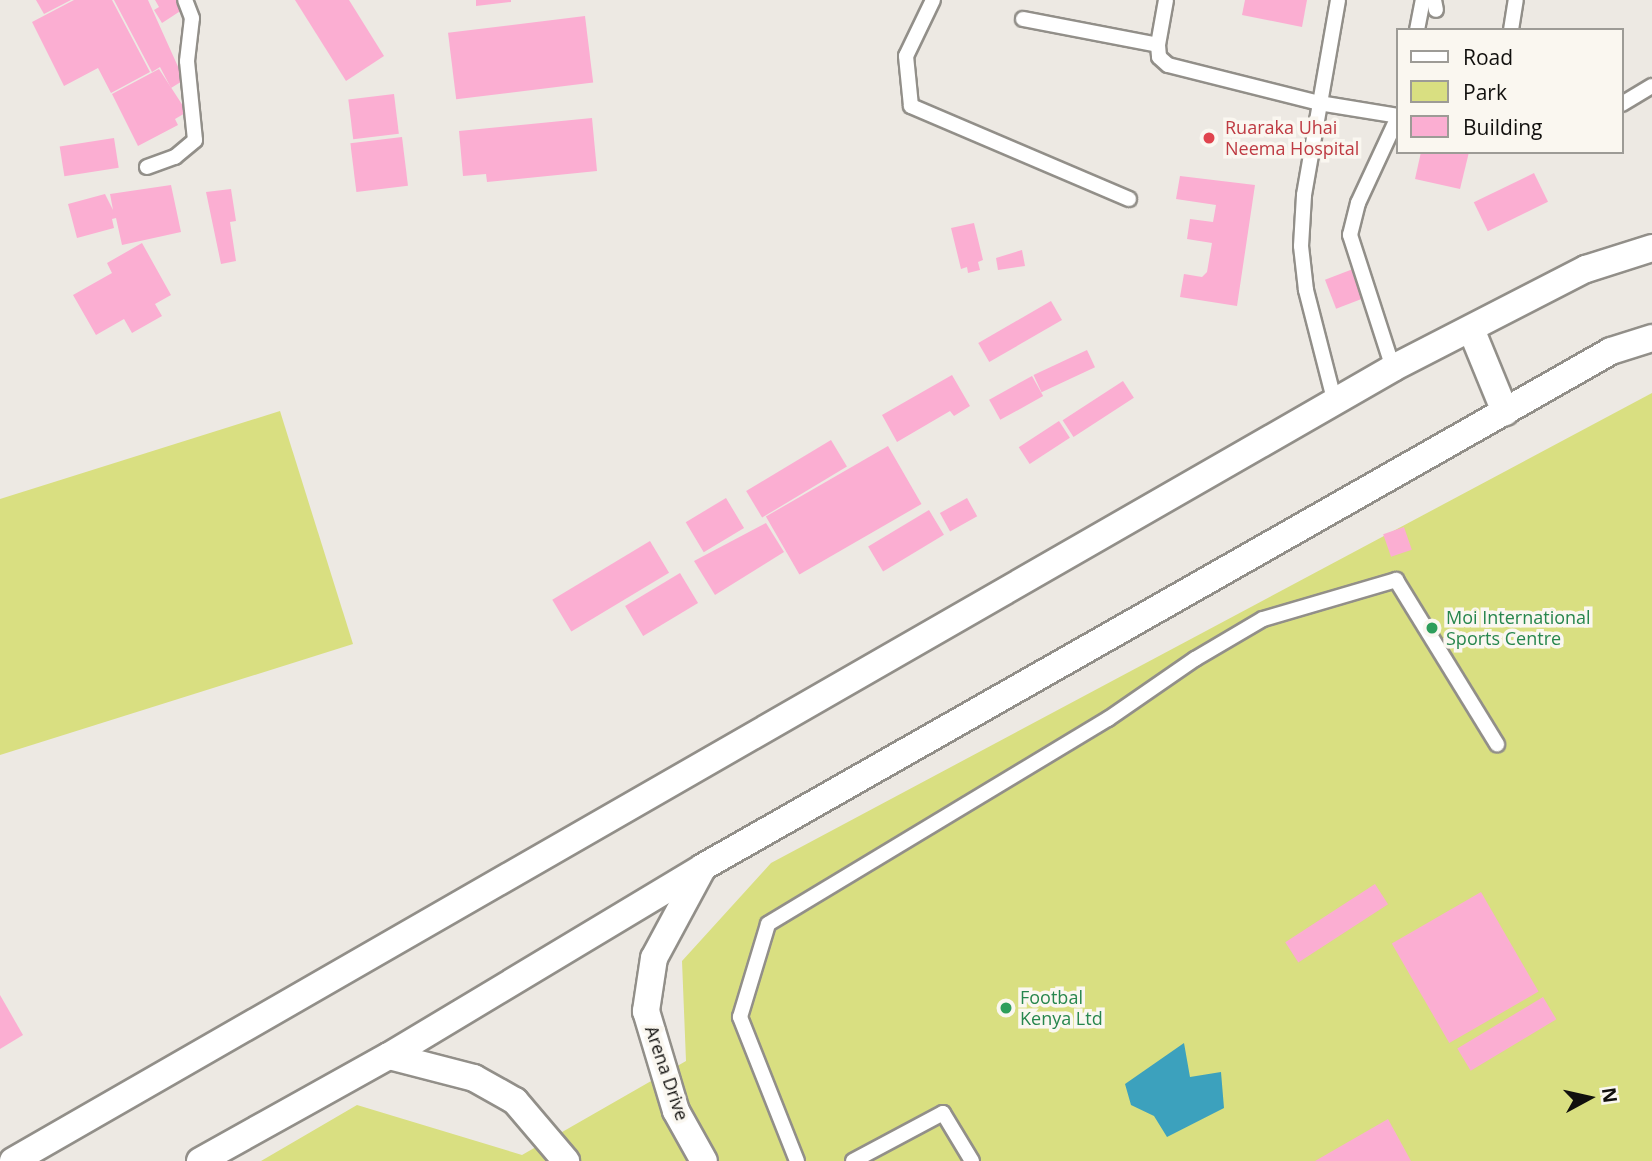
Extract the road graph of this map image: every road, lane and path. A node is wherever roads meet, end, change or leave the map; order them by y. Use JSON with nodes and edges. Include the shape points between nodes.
{"nodes":[{"id":1,"x":185,"y":0,"type":"edge"},
{"id":2,"x":933,"y":0,"type":"edge"},
{"id":3,"x":1166,"y":0,"type":"edge"},
{"id":4,"x":1338,"y":0,"type":"edge"},
{"id":5,"x":1423,"y":0,"type":"edge"},
{"id":6,"x":1516,"y":0,"type":"edge"},
{"id":7,"x":1023,"y":19,"type":"dead end"},
{"id":8,"x":1417,"y":28,"type":"edge"},
{"id":9,"x":1511,"y":28,"type":"edge"},
{"id":10,"x":1158,"y":45,"type":"junction"},
{"id":11,"x":1652,"y":86,"type":"edge"},
{"id":12,"x":1319,"y":103,"type":"junction"},
{"id":13,"x":1624,"y":103,"type":"edge"},
{"id":14,"x":1396,"y":116,"type":"edge"},
{"id":15,"x":1396,"y":120,"type":"edge"},
{"id":16,"x":147,"y":167,"type":"dead end"},
{"id":17,"x":1129,"y":199,"type":"dead end"},
{"id":18,"x":1652,"y":248,"type":"edge"},
{"id":19,"x":1471,"y":329,"type":"junction"},
{"id":20,"x":1652,"y":338,"type":"edge"},
{"id":21,"x":1393,"y":368,"type":"junction"},
{"id":22,"x":1335,"y":403,"type":"junction"},
{"id":23,"x":1505,"y":412,"type":"junction"},
{"id":24,"x":1497,"y":744,"type":"dead end"},
{"id":25,"x":703,"y":867,"type":"junction"},
{"id":26,"x":389,"y":1056,"type":"junction"},
{"id":27,"x":872,"y":1157,"type":"edge"},
{"id":28,"x":13,"y":1161,"type":"edge"},
{"id":29,"x":200,"y":1161,"type":"edge"},
{"id":30,"x":566,"y":1161,"type":"edge"},
{"id":31,"x":704,"y":1161,"type":"edge"},
{"id":32,"x":797,"y":1161,"type":"edge"},
{"id":33,"x":853,"y":1161,"type":"edge"},
{"id":34,"x":972,"y":1161,"type":"edge"}],
"edges":[{"from":1,"to":16,"type":"lane","via":[[192,18],[187,61],[195,140],[175,157]]},
{"from":2,"to":17,"type":"lane","via":[[906,56],[911,106]]},
{"from":3,"to":10,"type":"lane"},
{"from":4,"to":12,"type":"lane"},
{"from":5,"to":8,"type":"lane"},
{"from":6,"to":9,"type":"lane"},
{"from":7,"to":10,"type":"lane"},
{"from":10,"to":12,"type":"lane","via":[[1159,57],[1168,65]]},
{"from":11,"to":13,"type":"lane"},
{"from":12,"to":14,"type":"lane"},
{"from":12,"to":22,"type":"lane","via":[[1301,246],[1306,290]]},
{"from":15,"to":21,"type":"lane","via":[[1358,204],[1350,235]]},
{"from":18,"to":19,"type":"street","via":[[1586,269]]},
{"from":19,"to":21,"type":"street"},
{"from":19,"to":23,"type":"street"},
{"from":20,"to":23,"type":"street","via":[[1611,351]]},
{"from":21,"to":22,"type":"street"},
{"from":22,"to":28,"type":"street"},
{"from":23,"to":25,"type":"street"},
{"from":24,"to":32,"type":"lane","via":[[1396,580],[1263,620],[1195,659],[1108,719],[768,924],[740,1017]]},
{"from":25,"to":26,"type":"street"},
{"from":25,"to":31,"type":"street","name":"Arena Drive","via":[[654,958],[646,1011],[676,1111]]},
{"from":26,"to":29,"type":"street"},
{"from":26,"to":30,"type":"street","via":[[474,1078],[515,1101]]},
{"from":27,"to":33,"type":"lane"},
{"from":27,"to":34,"type":"lane","via":[[943,1113]]}]}
